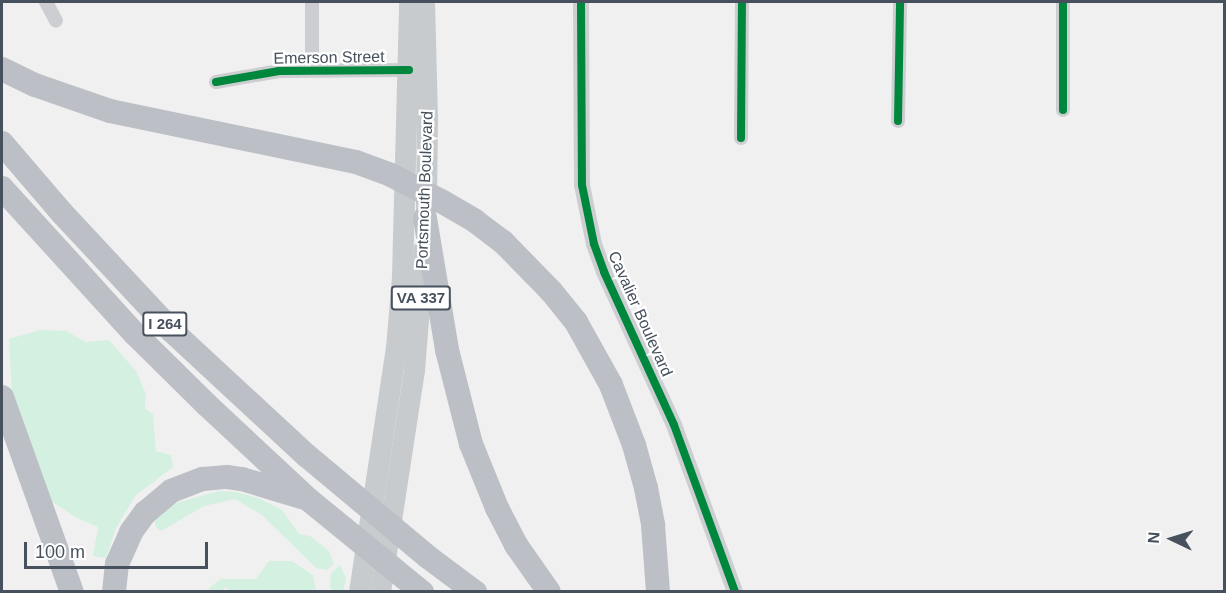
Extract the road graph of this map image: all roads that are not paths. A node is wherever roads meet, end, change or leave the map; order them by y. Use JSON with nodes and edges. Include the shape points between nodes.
{"nodes":[{"id":1,"x":46,"y":2,"type":"edge"},
{"id":2,"x":312,"y":2,"type":"edge"},
{"id":3,"x":409,"y":2,"type":"edge"},
{"id":4,"x":424,"y":2,"type":"edge"},
{"id":5,"x":581,"y":2,"type":"edge"},
{"id":6,"x":742,"y":2,"type":"edge"},
{"id":7,"x":900,"y":2,"type":"edge"},
{"id":8,"x":1063,"y":2,"type":"edge"},
{"id":9,"x":56,"y":21,"type":"dead end"},
{"id":10,"x":2,"y":69,"type":"edge"},
{"id":11,"x":312,"y":70,"type":"junction"},
{"id":12,"x":409,"y":70,"type":"junction"},
{"id":13,"x":216,"y":82,"type":"dead end"},
{"id":14,"x":1063,"y":110,"type":"dead end"},
{"id":15,"x":898,"y":121,"type":"dead end"},
{"id":16,"x":741,"y":138,"type":"dead end"},
{"id":17,"x":2,"y":143,"type":"edge"},
{"id":18,"x":2,"y":188,"type":"edge"},
{"id":19,"x":426,"y":218,"type":"junction"},
{"id":20,"x":2,"y":397,"type":"edge"},
{"id":21,"x":309,"y":500,"type":"junction"},
{"id":22,"x":709,"y":523,"type":"junction"},
{"id":23,"x":72,"y":591,"type":"edge"},
{"id":24,"x":114,"y":591,"type":"edge"},
{"id":25,"x":359,"y":591,"type":"edge"},
{"id":26,"x":380,"y":591,"type":"edge"},
{"id":27,"x":422,"y":591,"type":"edge"},
{"id":28,"x":475,"y":591,"type":"edge"},
{"id":29,"x":549,"y":591,"type":"edge"},
{"id":30,"x":658,"y":591,"type":"edge"},
{"id":31,"x":735,"y":591,"type":"edge"},
{"id":32,"x":744,"y":591,"type":"edge"}],
"edges":[{"from":1,"to":9,"type":"street"},
{"from":2,"to":11,"type":"street"},
{"from":3,"to":12,"type":"main road","name":"Portsmouth Boulevard","number":"VA 337"},
{"from":4,"to":19,"type":"main road","name":"Portsmouth Boulevard","number":"VA 337"},
{"from":5,"to":22,"type":"street","name":"Cavalier Boulevard","via":[[581,156],[587,215],[604,272],[674,425]]},
{"from":6,"to":16,"type":"street"},
{"from":7,"to":15,"type":"street"},
{"from":8,"to":14,"type":"street"},
{"from":10,"to":30,"type":"highway","via":[[110,111],[356,162],[391,175],[475,221],[520,257],[552,291],[581,329],[611,385],[646,488]]},
{"from":11,"to":12,"type":"street","name":"Emerson Street"},
{"from":11,"to":13,"type":"street","name":"Emerson Street","via":[[279,71]]},
{"from":12,"to":25,"type":"main road","name":"Portsmouth Boulevard","number":"VA 337","via":[[396,348]]},
{"from":17,"to":28,"type":"highway","number":"I 264","via":[[172,332],[280,433],[428,557]]},
{"from":18,"to":21,"type":"highway","number":"I 264","via":[[135,334]]},
{"from":19,"to":26,"type":"main road","name":"Portsmouth Boulevard","number":"VA 337","via":[[414,370]]},
{"from":19,"to":29,"type":"highway","via":[[447,350],[471,444],[516,545]]},
{"from":20,"to":23,"type":"highway"},
{"from":21,"to":24,"type":"highway","via":[[227,477],[203,479],[171,491],[145,513],[131,532],[117,564]]},
{"from":21,"to":27,"type":"highway","number":"I 264"},
{"from":22,"to":31,"type":"street","name":"Cavalier Boulevard"},
{"from":22,"to":32,"type":"street","name":"Cavalier Boulevard"}]}
